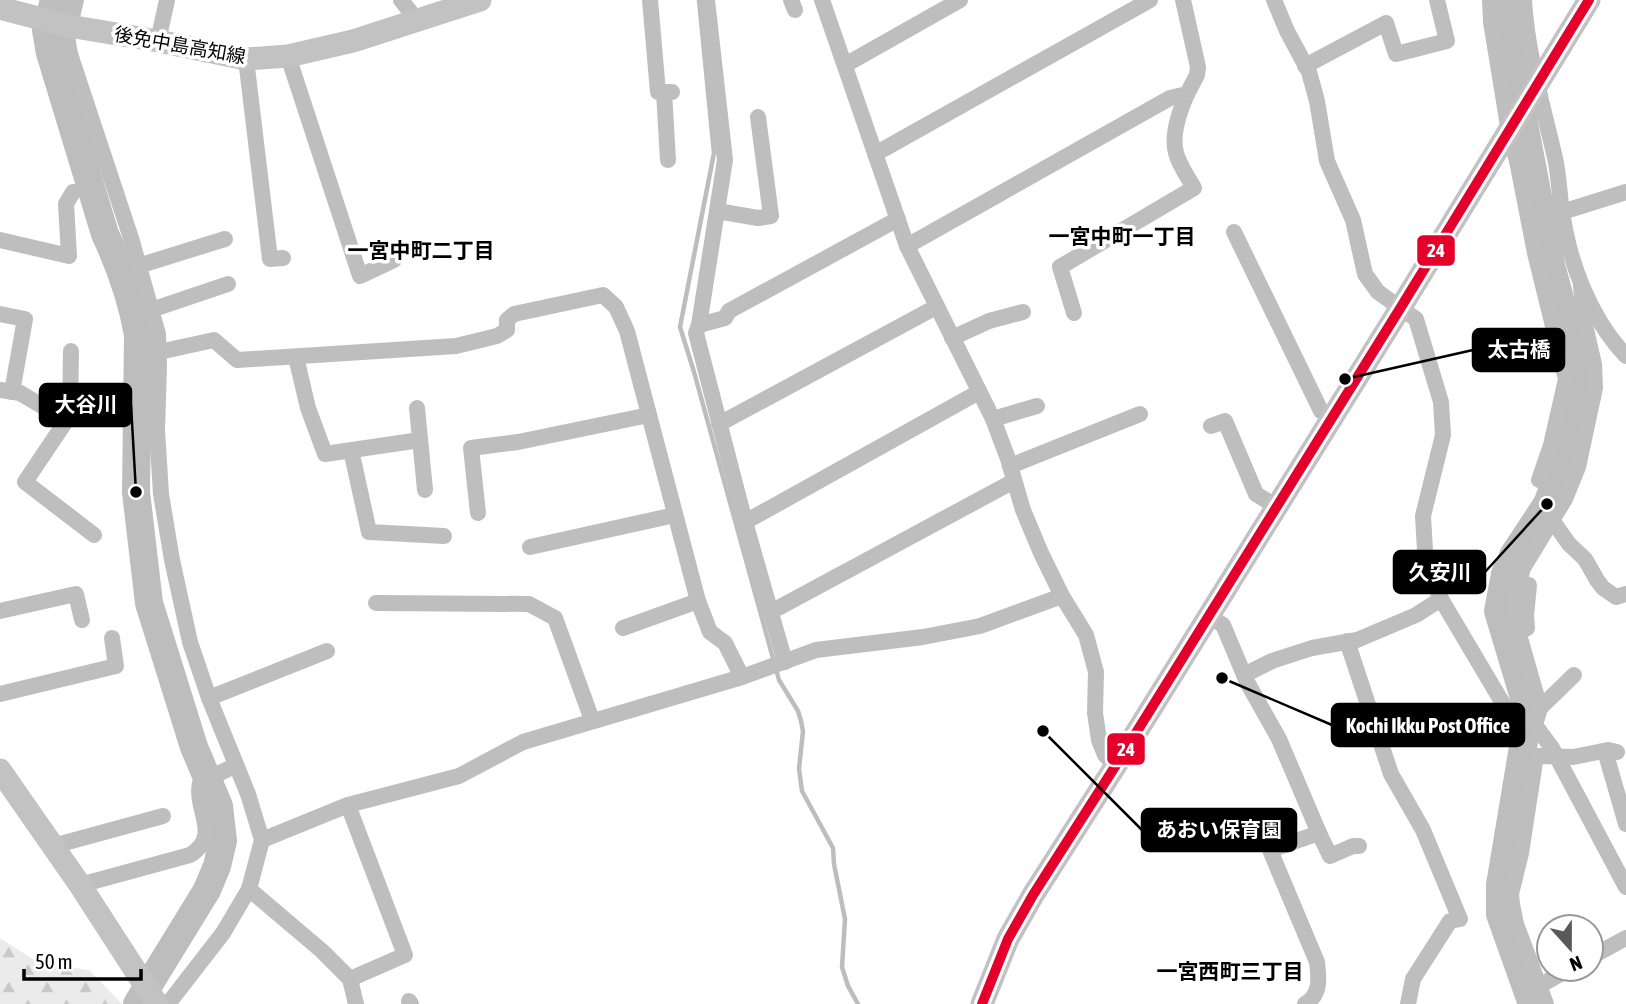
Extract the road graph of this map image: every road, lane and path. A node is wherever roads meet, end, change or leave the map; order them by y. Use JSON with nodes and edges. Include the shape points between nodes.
{"nodes":[{"id":1,"x":76,"y":0,"type":"edge"},
{"id":2,"x":167,"y":0,"type":"edge"},
{"id":3,"x":401,"y":0,"type":"edge"},
{"id":4,"x":480,"y":0,"type":"edge"},
{"id":5,"x":650,"y":0,"type":"edge"},
{"id":6,"x":707,"y":0,"type":"edge"},
{"id":7,"x":822,"y":0,"type":"edge"},
{"id":8,"x":960,"y":0,"type":"edge"},
{"id":9,"x":1150,"y":0,"type":"edge"},
{"id":10,"x":1183,"y":0,"type":"edge"},
{"id":11,"x":1274,"y":0,"type":"edge"},
{"id":12,"x":1437,"y":0,"type":"edge"},
{"id":13,"x":1524,"y":0,"type":"edge"},
{"id":14,"x":1589,"y":0,"type":"edge"},
{"id":15,"x":1489,"y":1,"type":"edge"},
{"id":16,"x":0,"y":8,"type":"edge"},
{"id":17,"x":32,"y":8,"type":"edge"},
{"id":18,"x":416,"y":19,"type":"junction"},
{"id":19,"x":1525,"y":21,"type":"junction"},
{"id":20,"x":1491,"y":22,"type":"junction"},
{"id":21,"x":65,"y":26,"type":"junction"},
{"id":22,"x":158,"y":41,"type":"junction"},
{"id":23,"x":289,"y":56,"type":"junction"},
{"id":24,"x":246,"y":59,"type":"junction"},
{"id":25,"x":845,"y":65,"type":"junction"},
{"id":26,"x":1305,"y":66,"type":"junction"},
{"id":27,"x":1535,"y":88,"type":"junction"},
{"id":28,"x":1187,"y":94,"type":"junction"},
{"id":29,"x":758,"y":117,"type":"dead end"},
{"id":30,"x":1509,"y":132,"type":"junction"},
{"id":31,"x":875,"y":154,"type":"junction"},
{"id":32,"x":668,"y":160,"type":"dead end"},
{"id":33,"x":73,"y":192,"type":"dead end"},
{"id":34,"x":1626,"y":192,"type":"edge"},
{"id":35,"x":717,"y":211,"type":"junction"},
{"id":36,"x":1562,"y":212,"type":"junction"},
{"id":37,"x":898,"y":219,"type":"junction"},
{"id":38,"x":1234,"y":232,"type":"dead end"},
{"id":39,"x":225,"y":239,"type":"dead end"},
{"id":40,"x":0,"y":240,"type":"edge"},
{"id":41,"x":907,"y":246,"type":"junction"},
{"id":42,"x":283,"y":258,"type":"dead end"},
{"id":43,"x":394,"y":260,"type":"dead end"},
{"id":44,"x":138,"y":266,"type":"junction"},
{"id":45,"x":228,"y":284,"type":"dead end"},
{"id":46,"x":1581,"y":286,"type":"junction"},
{"id":47,"x":936,"y":307,"type":"junction"},
{"id":48,"x":1401,"y":307,"type":"junction"},
{"id":49,"x":151,"y":310,"type":"junction"},
{"id":50,"x":1023,"y":312,"type":"dead end"},
{"id":51,"x":1074,"y":313,"type":"dead end"},
{"id":52,"x":0,"y":314,"type":"edge"},
{"id":53,"x":699,"y":325,"type":"junction"},
{"id":54,"x":952,"y":338,"type":"junction"},
{"id":55,"x":71,"y":351,"type":"dead end"},
{"id":56,"x":159,"y":352,"type":"junction"},
{"id":57,"x":1626,"y":356,"type":"edge"},
{"id":58,"x":296,"y":357,"type":"junction"},
{"id":59,"x":6,"y":391,"type":"edge"},
{"id":60,"x":979,"y":392,"type":"junction"},
{"id":61,"x":1037,"y":405,"type":"dead end"},
{"id":62,"x":417,"y":408,"type":"dead end"},
{"id":63,"x":1140,"y":414,"type":"dead end"},
{"id":64,"x":649,"y":415,"type":"junction"},
{"id":65,"x":1333,"y":417,"type":"junction"},
{"id":66,"x":993,"y":419,"type":"junction"},
{"id":67,"x":66,"y":420,"type":"junction"},
{"id":68,"x":719,"y":424,"type":"junction"},
{"id":69,"x":1210,"y":426,"type":"dead end"},
{"id":70,"x":420,"y":440,"type":"junction"},
{"id":71,"x":351,"y":450,"type":"junction"},
{"id":72,"x":1012,"y":473,"type":"junction"},
{"id":73,"x":1539,"y":480,"type":"dead end"},
{"id":74,"x":425,"y":491,"type":"dead end"},
{"id":75,"x":1277,"y":507,"type":"junction"},
{"id":76,"x":478,"y":513,"type":"dead end"},
{"id":77,"x":675,"y":515,"type":"junction"},
{"id":78,"x":1552,"y":520,"type":"junction"},
{"id":79,"x":745,"y":522,"type":"junction"},
{"id":80,"x":94,"y":535,"type":"dead end"},
{"id":81,"x":444,"y":536,"type":"dead end"},
{"id":82,"x":530,"y":547,"type":"dead end"},
{"id":83,"x":1529,"y":585,"type":"dead end"},
{"id":84,"x":1626,"y":594,"type":"edge"},
{"id":85,"x":1062,"y":596,"type":"junction"},
{"id":86,"x":1441,"y":599,"type":"junction"},
{"id":87,"x":698,"y":601,"type":"junction"},
{"id":88,"x":376,"y":603,"type":"dead end"},
{"id":89,"x":0,"y":611,"type":"edge"},
{"id":90,"x":769,"y":611,"type":"junction"},
{"id":91,"x":1209,"y":616,"type":"junction"},
{"id":92,"x":82,"y":620,"type":"dead end"},
{"id":93,"x":623,"y":628,"type":"dead end"},
{"id":94,"x":1519,"y":632,"type":"junction"},
{"id":95,"x":112,"y":638,"type":"dead end"},
{"id":96,"x":1347,"y":641,"type":"junction"},
{"id":97,"x":327,"y":651,"type":"dead end"},
{"id":98,"x":779,"y":664,"type":"junction"},
{"id":99,"x":1244,"y":675,"type":"junction"},
{"id":100,"x":1574,"y":675,"type":"dead end"},
{"id":101,"x":742,"y":677,"type":"junction"},
{"id":102,"x":0,"y":694,"type":"edge"},
{"id":103,"x":209,"y":698,"type":"junction"},
{"id":104,"x":1541,"y":709,"type":"junction"},
{"id":105,"x":592,"y":720,"type":"junction"},
{"id":106,"x":1535,"y":725,"type":"junction"},
{"id":107,"x":1556,"y":756,"type":"junction"},
{"id":108,"x":236,"y":765,"type":"junction"},
{"id":109,"x":1116,"y":765,"type":"junction"},
{"id":110,"x":0,"y":770,"type":"edge"},
{"id":111,"x":348,"y":806,"type":"junction"},
{"id":112,"x":163,"y":816,"type":"dead end"},
{"id":113,"x":1626,"y":824,"type":"edge"},
{"id":114,"x":1319,"y":833,"type":"junction"},
{"id":115,"x":262,"y":840,"type":"junction"},
{"id":116,"x":53,"y":846,"type":"junction"},
{"id":117,"x":1359,"y":846,"type":"dead end"},
{"id":118,"x":1625,"y":880,"type":"edge"},
{"id":119,"x":80,"y":885,"type":"junction"},
{"id":120,"x":249,"y":889,"type":"junction"},
{"id":121,"x":1626,"y":938,"type":"edge"},
{"id":122,"x":1605,"y":949,"type":"edge"},
{"id":123,"x":350,"y":979,"type":"junction"},
{"id":124,"x":1544,"y":983,"type":"edge"},
{"id":125,"x":1539,"y":986,"type":"junction"},
{"id":126,"x":1310,"y":1003,"type":"edge"},
{"id":127,"x":157,"y":1004,"type":"edge"},
{"id":128,"x":168,"y":1004,"type":"edge"},
{"id":129,"x":356,"y":1004,"type":"edge"},
{"id":130,"x":982,"y":1004,"type":"edge"},
{"id":131,"x":1408,"y":1004,"type":"edge"},
{"id":132,"x":1546,"y":1004,"type":"edge"}],
"edges":[{"from":1,"to":21,"type":"street"},
{"from":2,"to":22,"type":"street"},
{"from":3,"to":18,"type":"street"},
{"from":4,"to":18,"type":"main road","name":"後免中島高知線"},
{"from":5,"to":32,"type":"street","via":[[658,92],[668,92]]},
{"from":6,"to":35,"type":"street","via":[[725,160]]},
{"from":7,"to":25,"type":"street"},
{"from":8,"to":25,"type":"street"},
{"from":9,"to":31,"type":"street"},
{"from":10,"to":28,"type":"street","via":[[1198,67]]},
{"from":11,"to":26,"type":"street"},
{"from":12,"to":26,"type":"street","via":[[1447,41],[1396,54],[1386,23]]},
{"from":13,"to":19,"type":"street"},
{"from":14,"to":27,"type":"main road"},
{"from":15,"to":20,"type":"street"},
{"from":16,"to":17,"type":"main road","name":"後免中島高知線"},
{"from":17,"to":21,"type":"main road","name":"後免中島高知線"},
{"from":18,"to":23,"type":"main road","name":"後免中島高知線","via":[[353,41]]},
{"from":19,"to":20,"type":"street"},
{"from":19,"to":27,"type":"street"},
{"from":20,"to":30,"type":"street"},
{"from":21,"to":22,"type":"main road","name":"後免中島高知線"},
{"from":21,"to":44,"type":"street","via":[[77,81]]},
{"from":22,"to":24,"type":"main road","name":"後免中島高知線"},
{"from":23,"to":24,"type":"main road","name":"後免中島高知線"},
{"from":23,"to":43,"type":"street","via":[[360,276]]},
{"from":24,"to":42,"type":"street","via":[[270,260]]},
{"from":25,"to":31,"type":"street"},
{"from":26,"to":48,"type":"street","via":[[1317,101],[1327,161],[1353,220],[1365,274],[1378,292]]},
{"from":27,"to":30,"type":"main road"},
{"from":27,"to":36,"type":"street","via":[[1559,176]]},
{"from":28,"to":41,"type":"street","via":[[1170,97]]},
{"from":28,"to":51,"type":"street","via":[[1176,132],[1176,153],[1194,188],[1060,267]]},
{"from":29,"to":35,"type":"street","via":[[771,216]]},
{"from":30,"to":48,"type":"main road"},
{"from":30,"to":73,"type":"street","via":[[1566,379]]},
{"from":31,"to":37,"type":"street"},
{"from":33,"to":40,"type":"street","via":[[66,204],[69,256]]},
{"from":34,"to":36,"type":"street"},
{"from":35,"to":53,"type":"street"},
{"from":36,"to":46,"type":"street"},
{"from":37,"to":41,"type":"street"},
{"from":37,"to":53,"type":"street","via":[[729,311],[725,318]]},
{"from":38,"to":65,"type":"street","via":[[1321,411]]},
{"from":39,"to":44,"type":"street"},
{"from":41,"to":47,"type":"street"},
{"from":44,"to":49,"type":"street"},
{"from":45,"to":49,"type":"street"},
{"from":46,"to":57,"type":"street"},
{"from":46,"to":78,"type":"street","via":[[1595,388],[1573,484]]},
{"from":47,"to":54,"type":"street"},
{"from":47,"to":68,"type":"street"},
{"from":48,"to":65,"type":"main road"},
{"from":48,"to":86,"type":"street","via":[[1416,319],[1442,410],[1443,435],[1423,516],[1425,550]]},
{"from":49,"to":56,"type":"street"},
{"from":50,"to":54,"type":"street"},
{"from":52,"to":59,"type":"street","via":[[25,319]]},
{"from":53,"to":68,"type":"street","via":[[696,334]]},
{"from":54,"to":60,"type":"street"},
{"from":55,"to":67,"type":"street","via":[[70,415]]},
{"from":56,"to":58,"type":"street","via":[[214,340],[237,360]]},
{"from":56,"to":103,"type":"street","via":[[161,494],[190,642]]},
{"from":58,"to":64,"type":"street","via":[[456,346],[497,337],[507,330],[507,320],[514,314],[603,295],[616,307],[627,331]]},
{"from":58,"to":71,"type":"street","via":[[324,454]]},
{"from":59,"to":67,"type":"street"},
{"from":60,"to":66,"type":"street"},
{"from":60,"to":79,"type":"street"},
{"from":61,"to":66,"type":"street"},
{"from":62,"to":70,"type":"street"},
{"from":63,"to":72,"type":"street"},
{"from":64,"to":76,"type":"street","via":[[471,448]]},
{"from":64,"to":77,"type":"street"},
{"from":65,"to":75,"type":"main road"},
{"from":66,"to":72,"type":"street"},
{"from":67,"to":80,"type":"street","via":[[25,482]]},
{"from":68,"to":79,"type":"street"},
{"from":69,"to":75,"type":"street","via":[[1225,421],[1256,494]]},
{"from":70,"to":71,"type":"street"},
{"from":70,"to":74,"type":"street"},
{"from":71,"to":81,"type":"street","via":[[369,532]]},
{"from":72,"to":85,"type":"street","via":[[1023,510]]},
{"from":72,"to":90,"type":"street"},
{"from":75,"to":91,"type":"main road"},
{"from":77,"to":82,"type":"street"},
{"from":77,"to":87,"type":"street"},
{"from":78,"to":84,"type":"street","via":[[1604,588],[1616,597]]},
{"from":78,"to":94,"type":"street","via":[[1518,578]]},
{"from":79,"to":90,"type":"street"},
{"from":83,"to":94,"type":"street","via":[[1527,628]]},
{"from":85,"to":98,"type":"street","via":[[981,626],[816,650]]},
{"from":85,"to":109,"type":"street","via":[[1092,653],[1099,740]]},
{"from":86,"to":96,"type":"street","via":[[1416,615]]},
{"from":86,"to":106,"type":"street","via":[[1508,712]]},
{"from":87,"to":93,"type":"street"},
{"from":87,"to":101,"type":"street","via":[[710,632],[725,643]]},
{"from":88,"to":105,"type":"street","via":[[529,604],[555,618]]},
{"from":89,"to":92,"type":"street","via":[[76,594]]},
{"from":90,"to":98,"type":"street"},
{"from":91,"to":99,"type":"street","via":[[1223,625]]},
{"from":91,"to":109,"type":"main road"},
{"from":94,"to":104,"type":"street"},
{"from":95,"to":102,"type":"street","via":[[116,666]]},
{"from":96,"to":99,"type":"street","via":[[1272,661]]},
{"from":96,"to":131,"type":"street","via":[[1391,774],[1423,830],[1460,919],[1450,921],[1413,979]]},
{"from":97,"to":103,"type":"street"},
{"from":98,"to":101,"type":"street"},
{"from":99,"to":114,"type":"street","via":[[1279,738]]},
{"from":100,"to":104,"type":"street"},
{"from":101,"to":105,"type":"street"},
{"from":103,"to":108,"type":"street"},
{"from":104,"to":106,"type":"street"},
{"from":105,"to":111,"type":"street","via":[[523,742],[459,776]]},
{"from":106,"to":107,"type":"street"},
{"from":107,"to":113,"type":"street","via":[[1611,751]]},
{"from":107,"to":118,"type":"street"},
{"from":107,"to":125,"type":"street","via":[[1539,756],[1535,762],[1511,894],[1516,924]]},
{"from":108,"to":115,"type":"street"},
{"from":108,"to":119,"type":"street","via":[[200,783],[206,827],[200,849]]},
{"from":109,"to":130,"type":"main road","via":[[1032,895]]},
{"from":110,"to":116,"type":"main road"},
{"from":111,"to":115,"type":"street"},
{"from":111,"to":123,"type":"street","via":[[405,955]]},
{"from":112,"to":116,"type":"street"},
{"from":114,"to":117,"type":"street","via":[[1330,856]]},
{"from":114,"to":126,"type":"street","via":[[1270,850],[1317,962],[1320,981]]},
{"from":115,"to":120,"type":"street"},
{"from":116,"to":119,"type":"main road"},
{"from":119,"to":127,"type":"main road"},
{"from":120,"to":123,"type":"street"},
{"from":120,"to":128,"type":"street","via":[[223,933]]},
{"from":121,"to":122,"type":"street"},
{"from":123,"to":129,"type":"street"},
{"from":124,"to":125,"type":"street"},
{"from":125,"to":132,"type":"street"}]}
